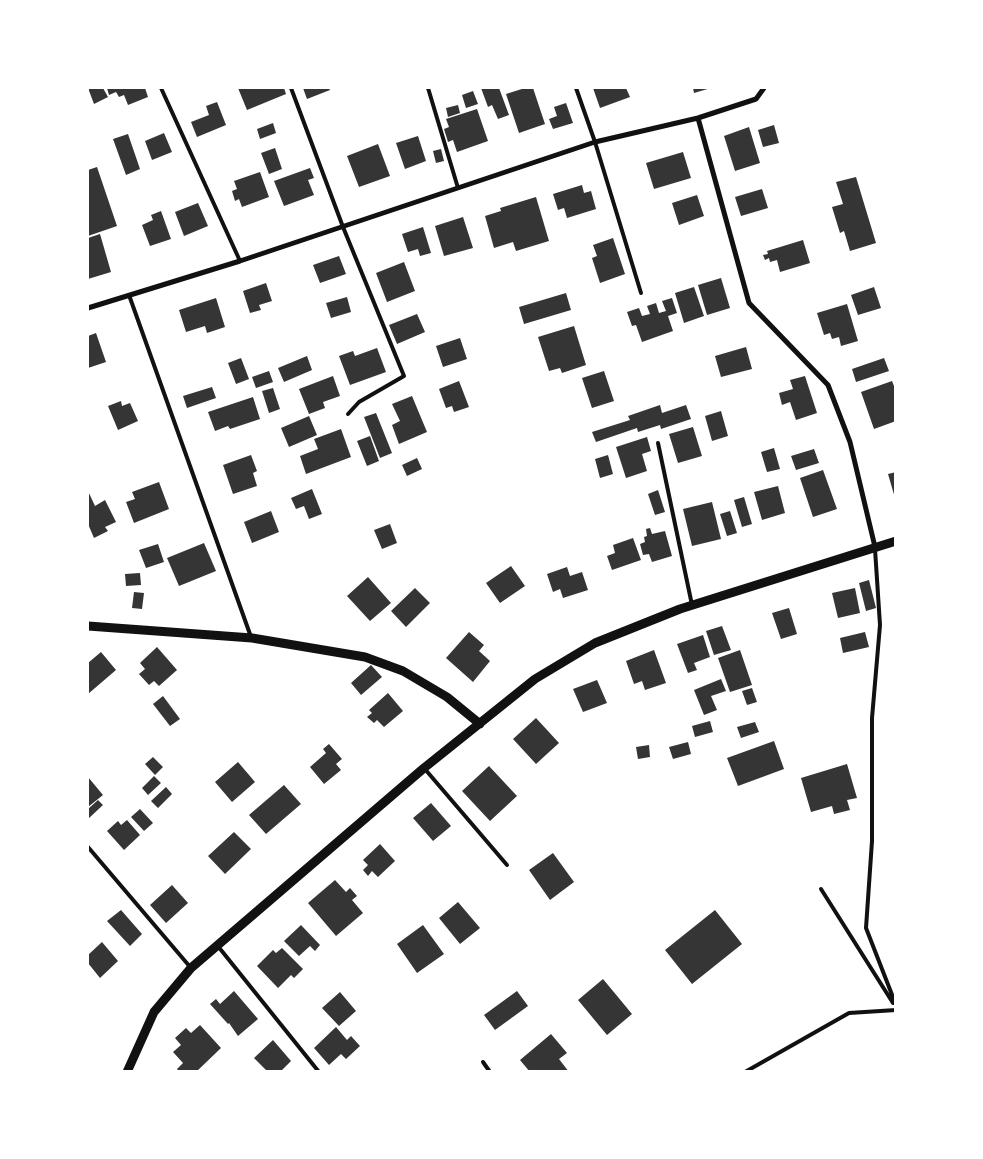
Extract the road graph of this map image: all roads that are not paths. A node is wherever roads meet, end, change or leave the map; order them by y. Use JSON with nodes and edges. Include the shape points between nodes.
{"nodes":[{"id":1,"x":161,"y":88,"type":"edge"},
{"id":2,"x":291,"y":88,"type":"edge"},
{"id":3,"x":428,"y":88,"type":"edge"},
{"id":4,"x":576,"y":88,"type":"edge"},
{"id":5,"x":764,"y":88,"type":"edge"},
{"id":6,"x":698,"y":118,"type":"junction"},
{"id":7,"x":595,"y":142,"type":"junction"},
{"id":8,"x":458,"y":188,"type":"junction"},
{"id":9,"x":342,"y":227,"type":"junction"},
{"id":10,"x":240,"y":261,"type":"junction"},
{"id":11,"x":641,"y":292,"type":"dead end"},
{"id":12,"x":129,"y":295,"type":"junction"},
{"id":13,"x":88,"y":308,"type":"edge"},
{"id":14,"x":348,"y":414,"type":"dead end"},
{"id":15,"x":658,"y":443,"type":"dead end"},
{"id":16,"x":896,"y":541,"type":"edge"},
{"id":17,"x":875,"y":547,"type":"junction"},
{"id":18,"x":692,"y":605,"type":"junction"},
{"id":19,"x":88,"y":626,"type":"edge"},
{"id":20,"x":252,"y":638,"type":"junction"},
{"id":21,"x":480,"y":724,"type":"junction"},
{"id":22,"x":424,"y":768,"type":"junction"},
{"id":23,"x":88,"y":847,"type":"edge"},
{"id":24,"x":508,"y":866,"type":"dead end"},
{"id":25,"x":820,"y":889,"type":"dead end"},
{"id":26,"x":217,"y":945,"type":"junction"},
{"id":27,"x":191,"y":968,"type":"junction"},
{"id":28,"x":896,"y":1008,"type":"edge"},
{"id":29,"x":483,"y":1062,"type":"dead end"},
{"id":30,"x":127,"y":1072,"type":"edge"},
{"id":31,"x":319,"y":1072,"type":"edge"},
{"id":32,"x":490,"y":1072,"type":"edge"},
{"id":33,"x":745,"y":1072,"type":"edge"}],
"edges":[{"from":1,"to":10,"type":"lane"},
{"from":2,"to":9,"type":"lane"},
{"from":3,"to":8,"type":"lane"},
{"from":4,"to":7,"type":"lane"},
{"from":5,"to":6,"type":"street","via":[[756,99]]},
{"from":6,"to":7,"type":"street"},
{"from":6,"to":17,"type":"street","via":[[749,303],[828,385],[850,442]]},
{"from":7,"to":8,"type":"street"},
{"from":7,"to":11,"type":"lane"},
{"from":8,"to":9,"type":"street"},
{"from":9,"to":10,"type":"street"},
{"from":9,"to":14,"type":"lane","via":[[404,376],[359,402]]},
{"from":10,"to":12,"type":"street"},
{"from":12,"to":13,"type":"street"},
{"from":12,"to":20,"type":"lane"},
{"from":15,"to":18,"type":"lane"},
{"from":16,"to":17,"type":"street"},
{"from":17,"to":18,"type":"street"},
{"from":17,"to":28,"type":"lane","via":[[880,625],[872,718],[872,841],[866,928]]},
{"from":18,"to":21,"type":"street","via":[[595,642],[535,679]]},
{"from":19,"to":20,"type":"street"},
{"from":20,"to":21,"type":"street","via":[[364,657],[395,668],[448,697]]},
{"from":21,"to":22,"type":"street"},
{"from":22,"to":24,"type":"lane"},
{"from":22,"to":26,"type":"street"},
{"from":23,"to":27,"type":"lane"},
{"from":25,"to":28,"type":"lane"},
{"from":26,"to":27,"type":"street"},
{"from":26,"to":31,"type":"lane"},
{"from":27,"to":30,"type":"street","via":[[154,1012]]},
{"from":28,"to":33,"type":"lane","via":[[849,1013]]},
{"from":29,"to":32,"type":"lane"}]}
